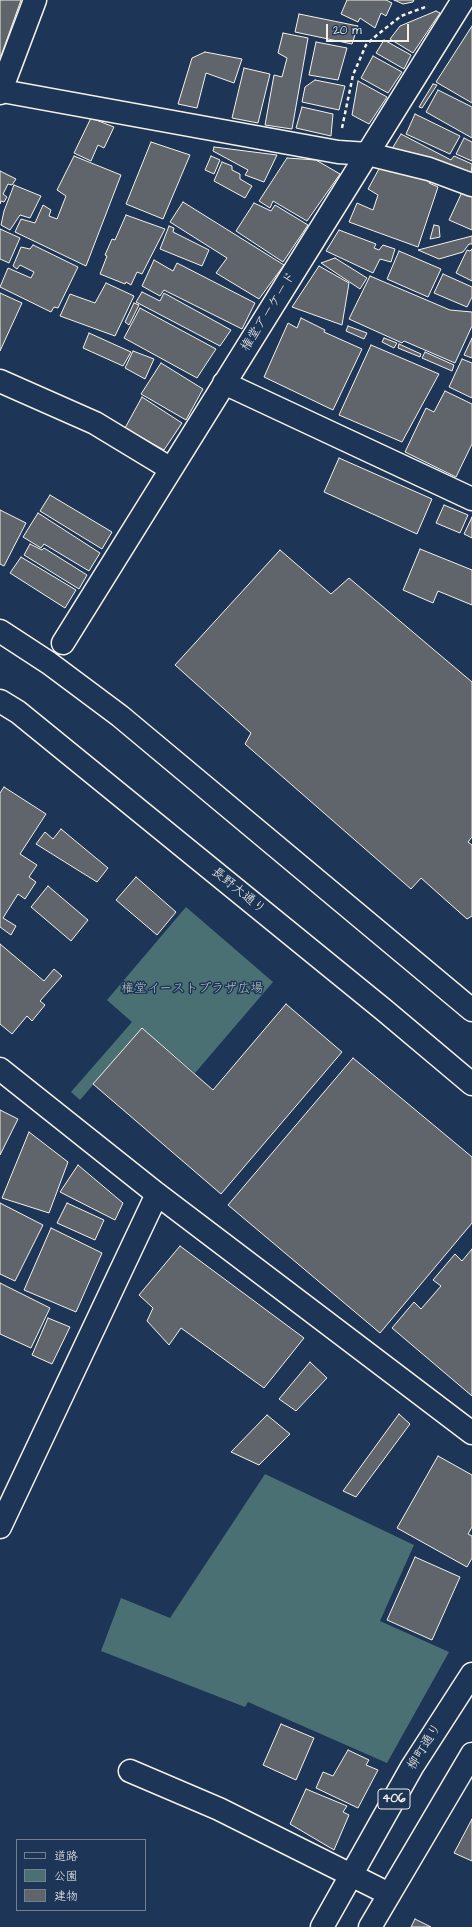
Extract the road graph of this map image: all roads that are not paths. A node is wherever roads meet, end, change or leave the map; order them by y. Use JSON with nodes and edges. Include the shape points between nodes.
{"nodes":[{"id":1,"x":35,"y":0,"type":"edge"},
{"id":2,"x":463,"y":0,"type":"edge"},
{"id":3,"x":2,"y":85,"type":"edge"},
{"id":4,"x":368,"y":154,"type":"junction"},
{"id":5,"x":472,"y":185,"type":"edge"},
{"id":6,"x":0,"y":381,"type":"edge"},
{"id":7,"x":224,"y":383,"type":"junction"},
{"id":8,"x":166,"y":466,"type":"junction"},
{"id":9,"x":472,"y":499,"type":"edge"},
{"id":10,"x":0,"y":631,"type":"edge"},
{"id":11,"x":63,"y":643,"type":"dead end"},
{"id":12,"x":0,"y":701,"type":"edge"},
{"id":13,"x":469,"y":1002,"type":"edge"},
{"id":14,"x":0,"y":1069,"type":"edge"},
{"id":15,"x":472,"y":1084,"type":"edge"},
{"id":16,"x":157,"y":1194,"type":"junction"},
{"id":17,"x":472,"y":1433,"type":"edge"},
{"id":18,"x":0,"y":1527,"type":"edge"},
{"id":19,"x":472,"y":1674,"type":"edge"},
{"id":20,"x":472,"y":1754,"type":"edge"},
{"id":21,"x":130,"y":1771,"type":"dead end"},
{"id":22,"x":352,"y":1874,"type":"junction"},
{"id":23,"x":389,"y":1894,"type":"junction"},
{"id":24,"x":322,"y":1927,"type":"edge"},
{"id":25,"x":370,"y":1927,"type":"edge"}],
"edges":[{"from":1,"to":3,"type":"main road"},
{"from":2,"to":4,"type":"main road","name":"権堂アーケード"},
{"from":3,"to":4,"type":"main road","via":[[338,152]]},
{"from":4,"to":5,"type":"main road","via":[[429,169]]},
{"from":4,"to":7,"type":"main road","name":"権堂アーケード"},
{"from":6,"to":8,"type":"main road","via":[[95,423]]},
{"from":7,"to":8,"type":"main road","name":"権堂アーケード"},
{"from":7,"to":9,"type":"main road"},
{"from":8,"to":11,"type":"main road","name":"権堂アーケード"},
{"from":10,"to":13,"type":"main road","via":[[49,663],[120,716]]},
{"from":12,"to":15,"type":"main road","name":"長野大通り","via":[[31,722]]},
{"from":14,"to":16,"type":"main road"},
{"from":16,"to":17,"type":"main road"},
{"from":16,"to":18,"type":"main road"},
{"from":19,"to":22,"type":"main road","name":"柳町通り","number":"406","via":[[412,1767]]},
{"from":20,"to":23,"type":"main road"},
{"from":21,"to":22,"type":"main road","via":[[219,1809]]},
{"from":22,"to":23,"type":"main road"},
{"from":22,"to":24,"type":"main road","name":"柳町通り","number":"406"},
{"from":23,"to":25,"type":"main road"}]}
